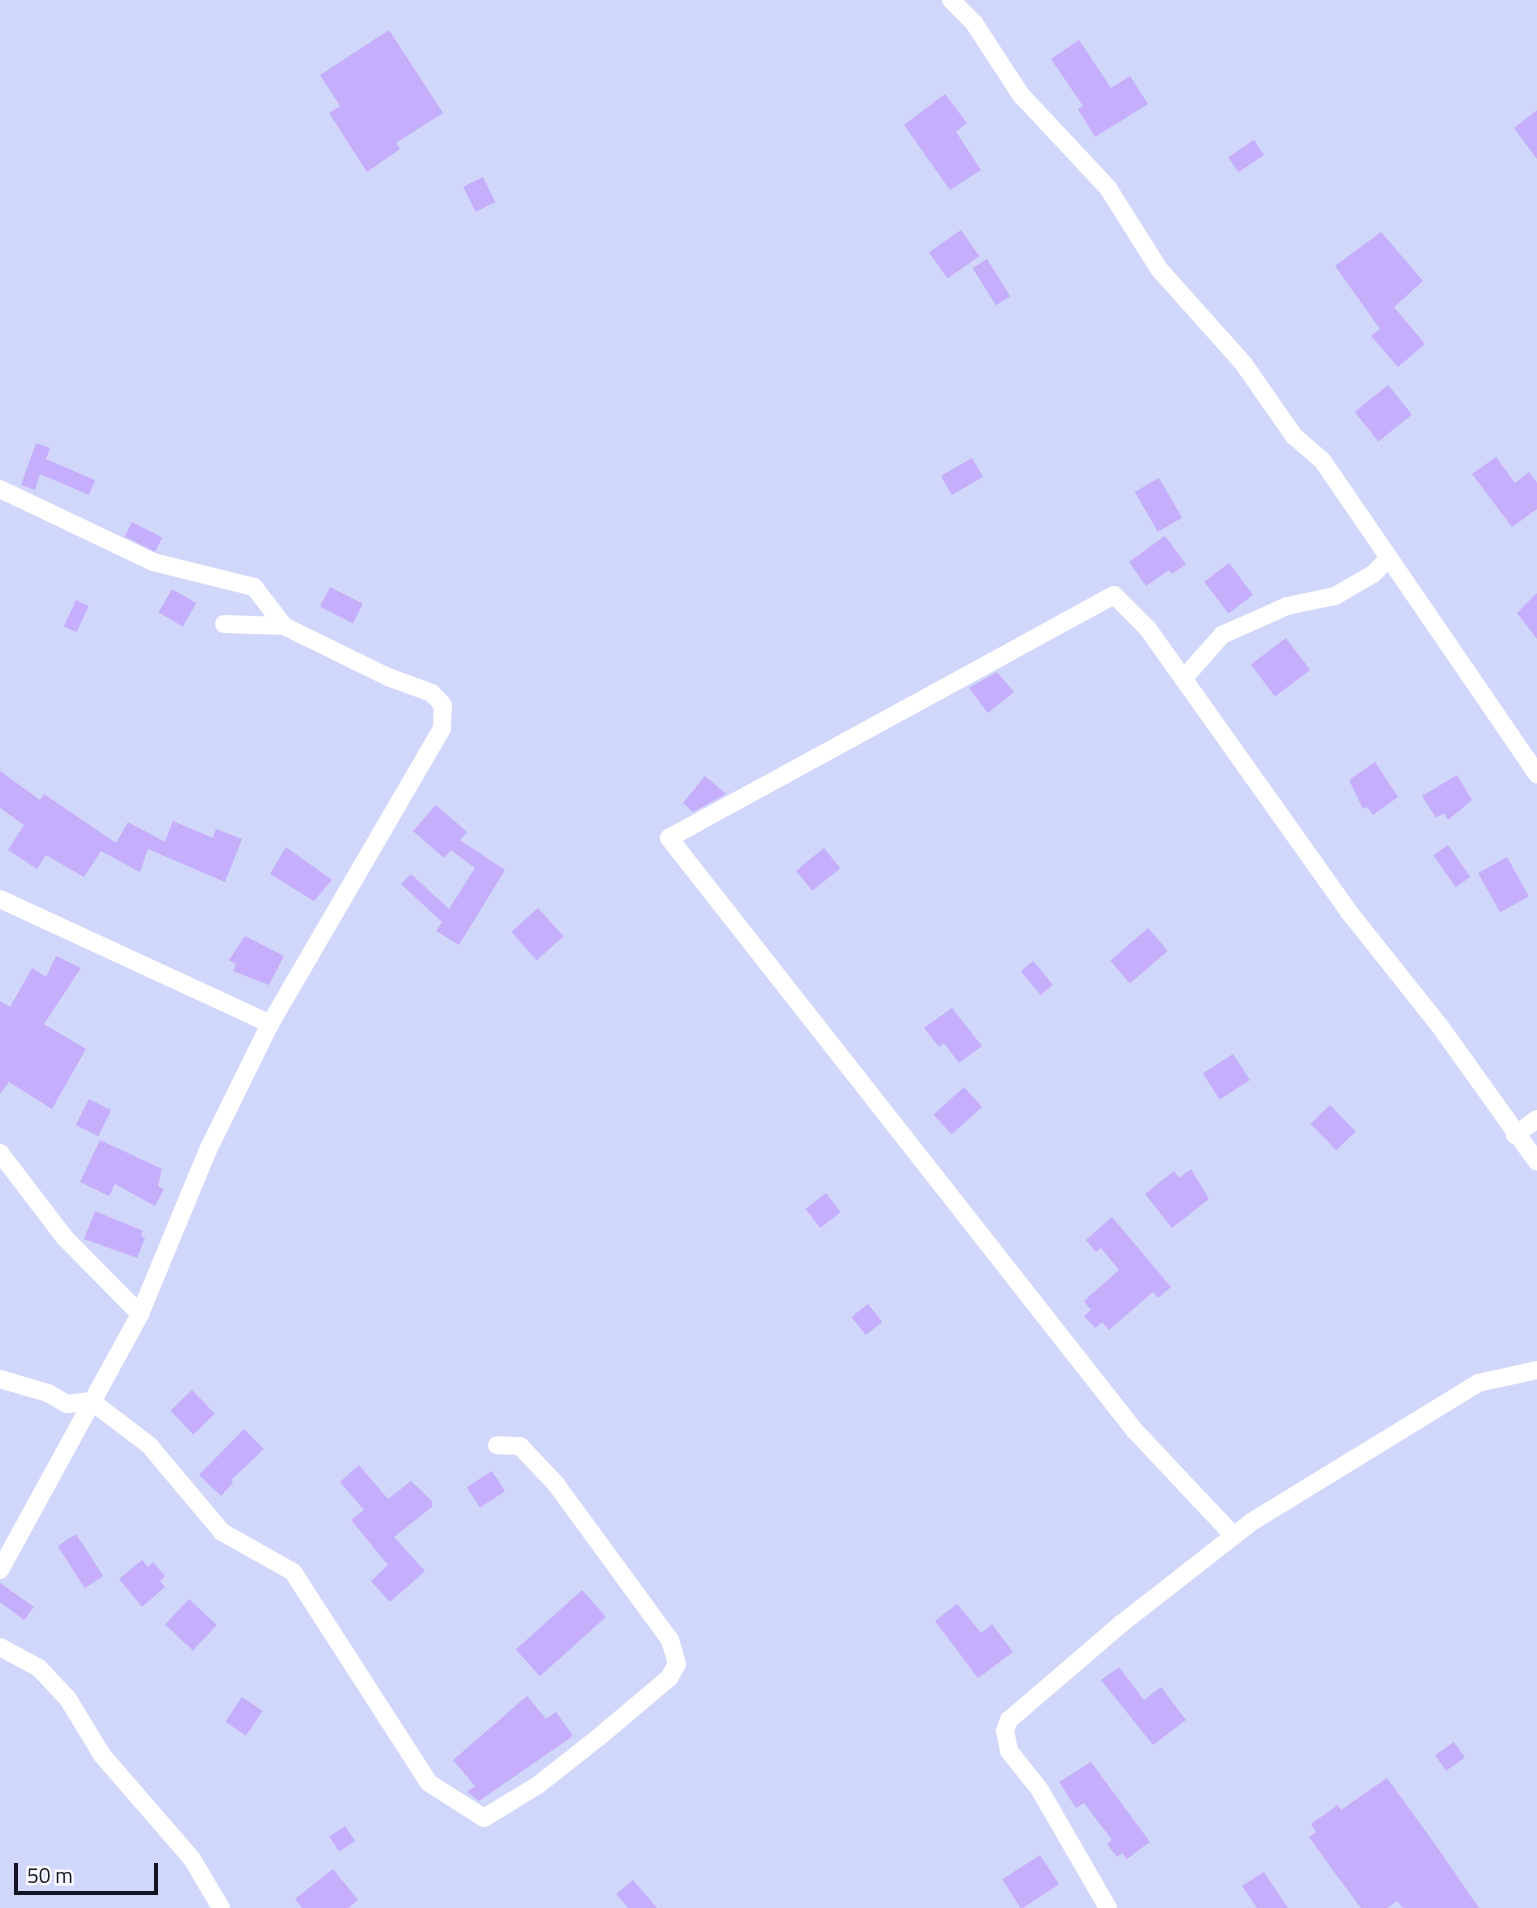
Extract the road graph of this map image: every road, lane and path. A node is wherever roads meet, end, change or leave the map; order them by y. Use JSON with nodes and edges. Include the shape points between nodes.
{"nodes":[{"id":1,"x":951,"y":0,"type":"edge"},
{"id":2,"x":0,"y":489,"type":"edge"},
{"id":3,"x":1387,"y":560,"type":"junction"},
{"id":4,"x":224,"y":624,"type":"dead end"},
{"id":5,"x":284,"y":626,"type":"junction"},
{"id":6,"x":1183,"y":679,"type":"junction"},
{"id":7,"x":1537,"y":774,"type":"edge"},
{"id":8,"x":0,"y":899,"type":"edge"},
{"id":9,"x":270,"y":1024,"type":"junction"},
{"id":10,"x":1537,"y":1119,"type":"edge"},
{"id":11,"x":1515,"y":1135,"type":"junction"},
{"id":12,"x":0,"y":1153,"type":"edge"},
{"id":13,"x":1537,"y":1162,"type":"edge"},
{"id":14,"x":139,"y":1314,"type":"junction"},
{"id":15,"x":1537,"y":1370,"type":"edge"},
{"id":16,"x":0,"y":1379,"type":"edge"},
{"id":17,"x":91,"y":1401,"type":"junction"},
{"id":18,"x":497,"y":1445,"type":"dead end"},
{"id":19,"x":1234,"y":1536,"type":"junction"},
{"id":20,"x":0,"y":1570,"type":"edge"},
{"id":21,"x":0,"y":1647,"type":"edge"},
{"id":22,"x":221,"y":1908,"type":"edge"},
{"id":23,"x":1108,"y":1908,"type":"edge"}],
"edges":[{"from":1,"to":3,"type":"street","via":[[974,23],[1029,104],[1108,188],[1159,269],[1242,363],[1294,436],[1322,460]]},
{"from":2,"to":5,"type":"street","via":[[153,562],[254,587]]},
{"from":3,"to":6,"type":"street","via":[[1373,574],[1335,596],[1287,606],[1222,635]]},
{"from":3,"to":7,"type":"street","via":[[1430,613],[1517,751]]},
{"from":4,"to":5,"type":"street"},
{"from":5,"to":9,"type":"street","via":[[432,693],[443,705],[442,728]]},
{"from":6,"to":11,"type":"street"},
{"from":6,"to":19,"type":"street","via":[[1148,629],[1114,595],[669,838],[1135,1431]]},
{"from":8,"to":9,"type":"street"},
{"from":9,"to":14,"type":"street","via":[[206,1152]]},
{"from":10,"to":11,"type":"street"},
{"from":11,"to":13,"type":"street"},
{"from":12,"to":14,"type":"street","via":[[65,1238]]},
{"from":14,"to":17,"type":"street"},
{"from":15,"to":19,"type":"street","via":[[1478,1383]]},
{"from":16,"to":17,"type":"street","via":[[48,1392],[67,1404]]},
{"from":17,"to":18,"type":"street","via":[[149,1445],[222,1532],[293,1572],[429,1783],[484,1818],[538,1785],[599,1737],[669,1678],[677,1664],[670,1640],[556,1484],[520,1446]]},
{"from":17,"to":20,"type":"street"},
{"from":19,"to":23,"type":"street","via":[[1025,1703],[1005,1731],[1009,1751],[1040,1790]]},
{"from":21,"to":22,"type":"street","via":[[39,1668],[68,1699],[102,1755],[192,1859]]}]}
